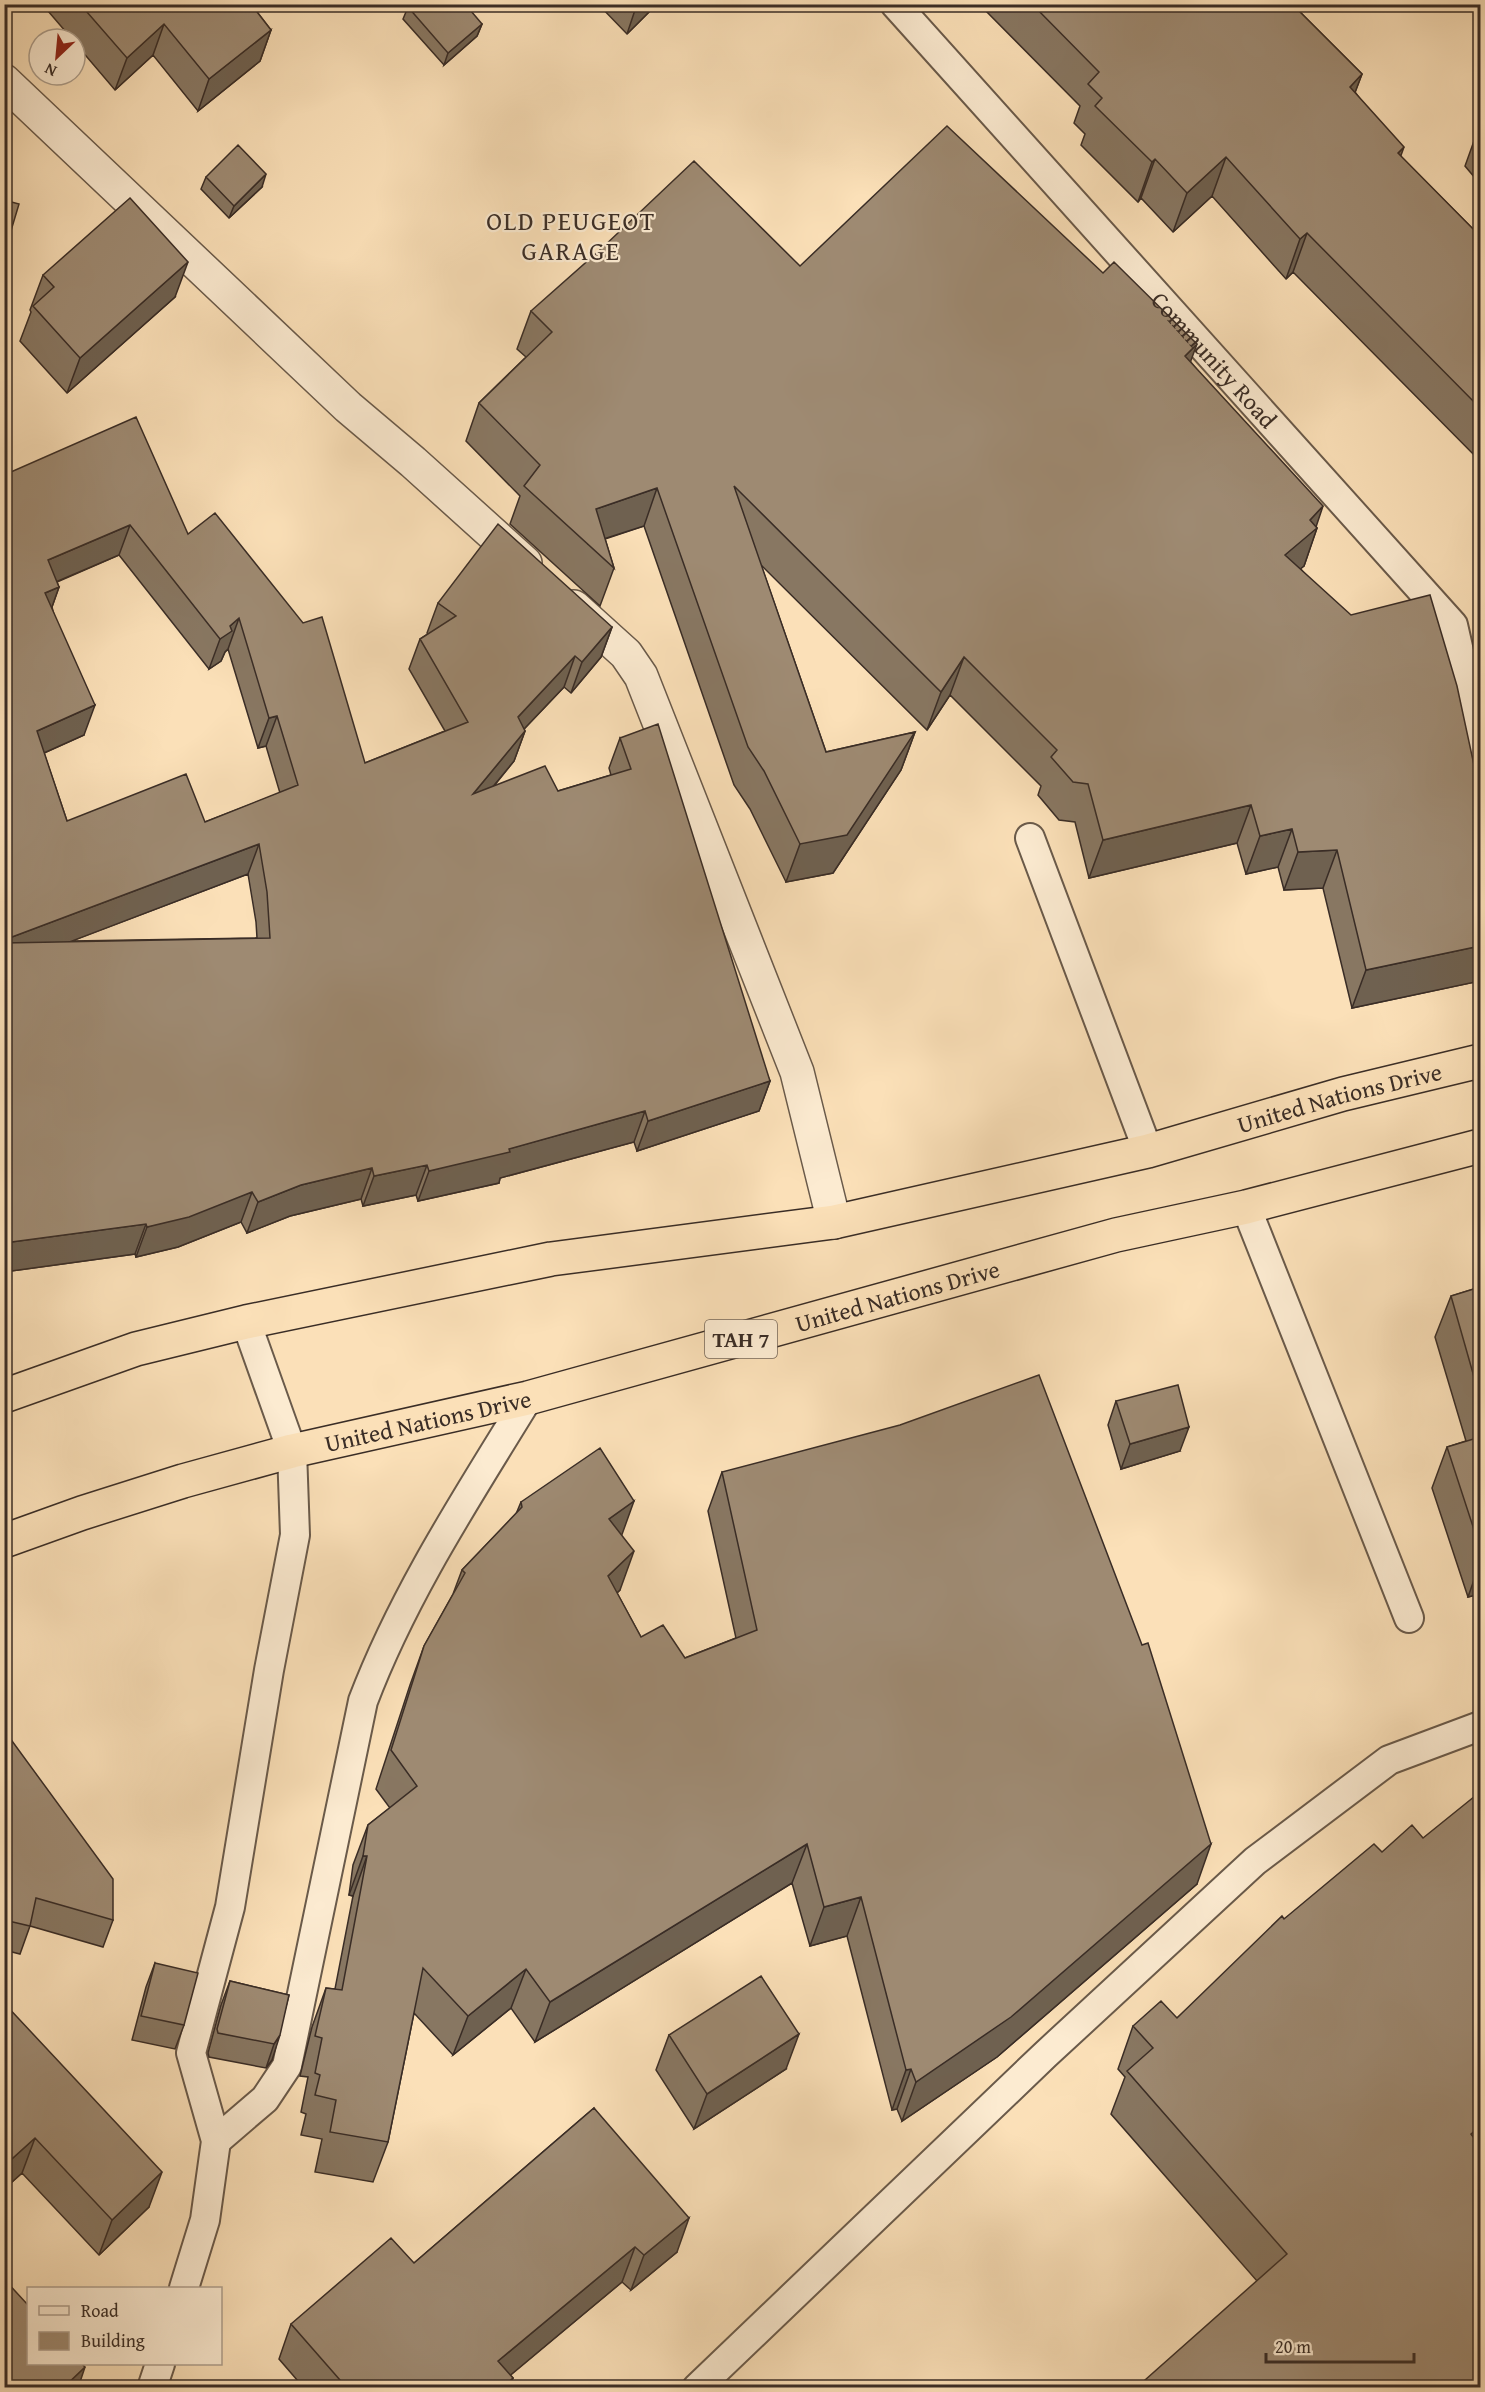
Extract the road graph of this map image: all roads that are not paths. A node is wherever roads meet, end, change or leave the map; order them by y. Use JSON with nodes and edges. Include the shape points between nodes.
{"nodes":[{"id":1,"x":895,"y":4,"type":"edge"},
{"id":2,"x":4,"y":81,"type":"edge"},
{"id":3,"x":1480,"y":744,"type":"edge"},
{"id":4,"x":1030,"y":838,"type":"dead end"},
{"id":5,"x":1480,"y":1061,"type":"edge"},
{"id":6,"x":1480,"y":1146,"type":"edge"},
{"id":7,"x":1148,"y":1151,"type":"junction"},
{"id":8,"x":1246,"y":1207,"type":"junction"},
{"id":9,"x":834,"y":1222,"type":"junction"},
{"id":10,"x":246,"y":1322,"type":"junction"},
{"id":11,"x":4,"y":1396,"type":"edge"},
{"id":12,"x":528,"y":1398,"type":"junction"},
{"id":13,"x":292,"y":1451,"type":"junction"},
{"id":14,"x":4,"y":1541,"type":"edge"},
{"id":15,"x":1409,"y":1618,"type":"dead end"},
{"id":16,"x":1480,"y":1726,"type":"edge"},
{"id":17,"x":216,"y":2140,"type":"junction"},
{"id":18,"x":185,"y":2287,"type":"edge"},
{"id":19,"x":160,"y":2365,"type":"edge"},
{"id":20,"x":153,"y":2388,"type":"edge"},
{"id":21,"x":697,"y":2388,"type":"edge"}],
"edges":[{"from":1,"to":3,"type":"lane","name":"Community Road","via":[[1453,625]]},
{"from":2,"to":9,"type":"street","via":[[348,407],[626,654],[641,676],[797,1072]]},
{"from":4,"to":7,"type":"lane"},
{"from":5,"to":7,"type":"highway","name":"United Nations Drive","via":[[1342,1094]]},
{"from":6,"to":8,"type":"highway","name":"United Nations Drive","number":"TAH 7"},
{"from":7,"to":9,"type":"highway","name":"United Nations Drive"},
{"from":8,"to":12,"type":"highway","name":"United Nations Drive","number":"TAH 7","via":[[1116,1235]]},
{"from":8,"to":15,"type":"lane"},
{"from":9,"to":10,"type":"highway","name":"United Nations Drive","via":[[551,1259]]},
{"from":10,"to":11,"type":"highway","name":"United Nations Drive","via":[[136,1349]]},
{"from":10,"to":13,"type":"lane"},
{"from":12,"to":13,"type":"highway","name":"United Nations Drive","number":"TAH 7"},
{"from":12,"to":17,"type":"lane","via":[[424,1569],[381,1652],[363,1701],[287,2066],[265,2099]]},
{"from":13,"to":14,"type":"highway","name":"United Nations Drive","number":"TAH 7","via":[[82,1513]]},
{"from":13,"to":17,"type":"lane","via":[[295,1535],[230,1907],[191,2053]]},
{"from":16,"to":21,"type":"lane","via":[[1389,1760],[1256,1861],[1045,2055]]},
{"from":17,"to":18,"type":"lane","via":[[205,2220]]},
{"from":19,"to":20,"type":"lane"}]}
